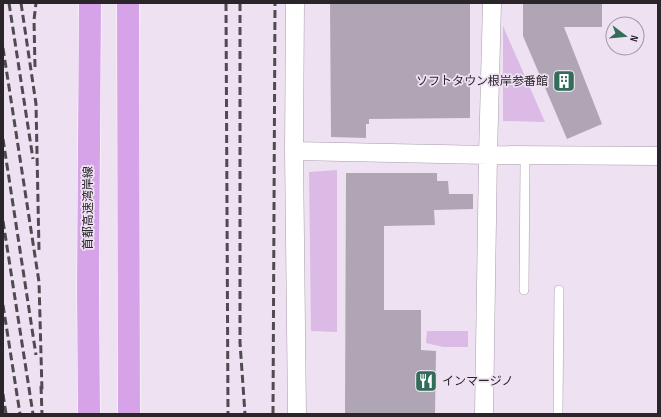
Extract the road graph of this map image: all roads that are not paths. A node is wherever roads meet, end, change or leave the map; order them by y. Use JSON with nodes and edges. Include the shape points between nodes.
{"nodes":[{"id":1,"x":90,"y":3,"type":"edge"},
{"id":2,"x":128,"y":3,"type":"edge"},
{"id":3,"x":295,"y":3,"type":"edge"},
{"id":4,"x":492,"y":3,"type":"edge"},
{"id":5,"x":294,"y":151,"type":"junction"},
{"id":6,"x":488,"y":155,"type":"junction"},
{"id":7,"x":658,"y":156,"type":"edge"},
{"id":8,"x":525,"y":164,"type":"dead end"},
{"id":9,"x":524,"y":290,"type":"dead end"},
{"id":10,"x":559,"y":290,"type":"dead end"},
{"id":11,"x":89,"y":414,"type":"edge"},
{"id":12,"x":129,"y":414,"type":"edge"},
{"id":13,"x":297,"y":414,"type":"edge"},
{"id":14,"x":484,"y":414,"type":"edge"},
{"id":15,"x":558,"y":414,"type":"edge"}],
"edges":[{"from":1,"to":11,"type":"highway","name":"首都高速湾岸線"},
{"from":2,"to":12,"type":"highway"},
{"from":3,"to":5,"type":"street"},
{"from":4,"to":6,"type":"street"},
{"from":5,"to":6,"type":"street"},
{"from":5,"to":13,"type":"street"},
{"from":6,"to":7,"type":"street"},
{"from":6,"to":14,"type":"street"},
{"from":8,"to":9,"type":"lane"},
{"from":10,"to":15,"type":"lane"}]}
